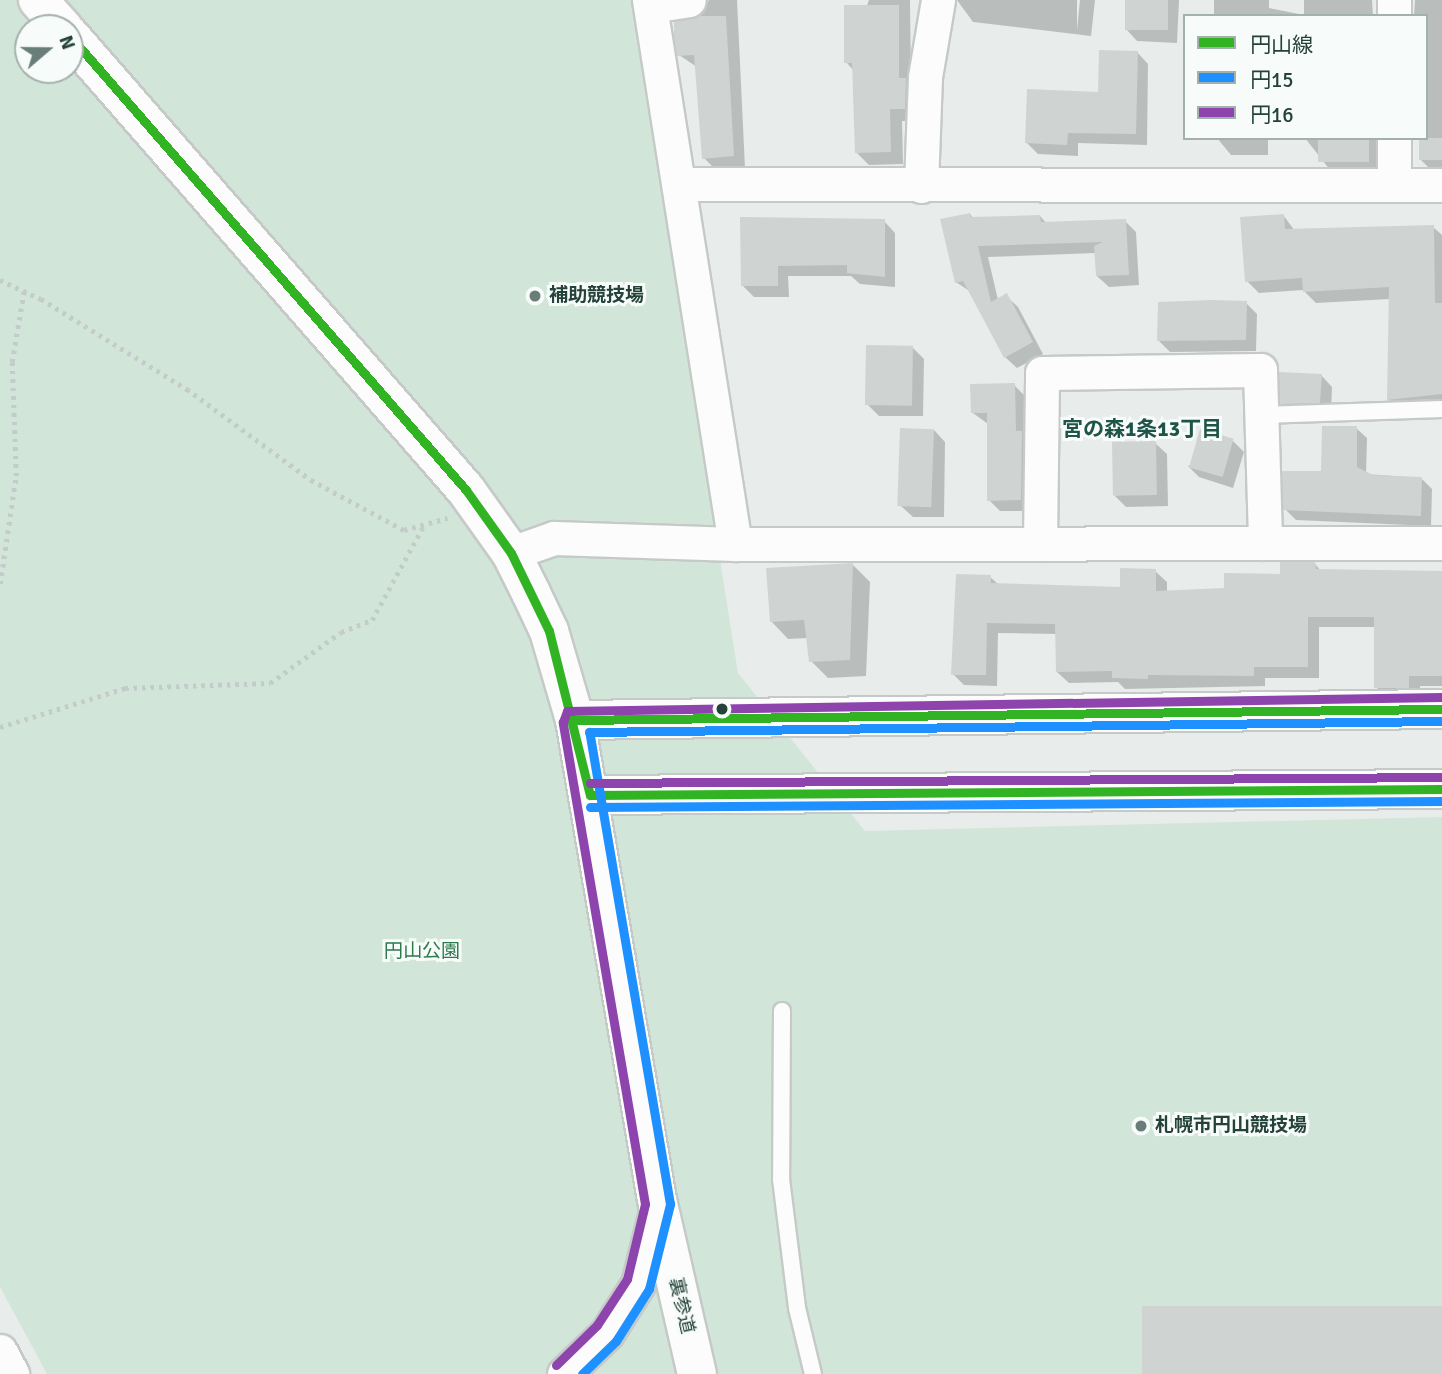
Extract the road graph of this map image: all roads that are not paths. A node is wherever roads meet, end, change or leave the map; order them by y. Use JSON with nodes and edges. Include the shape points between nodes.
{"nodes":[{"id":1,"x":38,"y":0,"type":"edge"},
{"id":2,"x":938,"y":0,"type":"edge"},
{"id":3,"x":667,"y":1,"type":"edge"},
{"id":4,"x":50,"y":14,"type":"edge"},
{"id":5,"x":84,"y":52,"type":"edge"},
{"id":6,"x":1394,"y":140,"type":"edge"},
{"id":7,"x":679,"y":184,"type":"junction"},
{"id":8,"x":1394,"y":185,"type":"junction"},
{"id":9,"x":1442,"y":185,"type":"edge"},
{"id":10,"x":921,"y":186,"type":"junction"},
{"id":11,"x":1442,"y":409,"type":"edge"},
{"id":12,"x":1262,"y":415,"type":"junction"},
{"id":13,"x":1265,"y":543,"type":"junction"},
{"id":14,"x":1442,"y":543,"type":"edge"},
{"id":15,"x":735,"y":544,"type":"junction"},
{"id":16,"x":1040,"y":544,"type":"junction"},
{"id":17,"x":511,"y":553,"type":"junction"},
{"id":18,"x":1442,"y":709,"type":"edge"},
{"id":19,"x":575,"y":720,"type":"junction"},
{"id":20,"x":1442,"y":789,"type":"edge"},
{"id":21,"x":590,"y":795,"type":"junction"},
{"id":22,"x":782,"y":1011,"type":"dead end"},
{"id":23,"x":658,"y":1204,"type":"junction"},
{"id":24,"x":0,"y":1351,"type":"edge"},
{"id":25,"x":12,"y":1374,"type":"edge"},
{"id":26,"x":564,"y":1374,"type":"edge"},
{"id":27,"x":697,"y":1374,"type":"edge"},
{"id":28,"x":813,"y":1374,"type":"edge"}],
"edges":[{"from":1,"to":4,"type":"street"},
{"from":2,"to":10,"type":"street","via":[[925,77]]},
{"from":3,"to":7,"type":"street"},
{"from":5,"to":17,"type":"street","name":"裏参道","via":[[480,510]]},
{"from":6,"to":8,"type":"street"},
{"from":7,"to":10,"type":"street"},
{"from":7,"to":15,"type":"street"},
{"from":8,"to":9,"type":"street"},
{"from":8,"to":10,"type":"street"},
{"from":11,"to":12,"type":"lane"},
{"from":12,"to":13,"type":"street"},
{"from":12,"to":16,"type":"street","via":[[1261,370],[1042,373]]},
{"from":13,"to":14,"type":"street"},
{"from":13,"to":16,"type":"street"},
{"from":15,"to":16,"type":"street"},
{"from":15,"to":17,"type":"street","via":[[554,538]]},
{"from":17,"to":19,"type":"street","name":"裏参道","via":[[549,631]]},
{"from":18,"to":19,"type":"street"},
{"from":19,"to":21,"type":"street","name":"裏参道"},
{"from":20,"to":21,"type":"street"},
{"from":21,"to":23,"type":"street","name":"裏参道"},
{"from":22,"to":28,"type":"lane","via":[[780,1179],[797,1308]]},
{"from":23,"to":26,"type":"street","via":[[638,1284],[607,1333]]},
{"from":23,"to":27,"type":"street","name":"裏参道"},
{"from":24,"to":25,"type":"street"}]}
